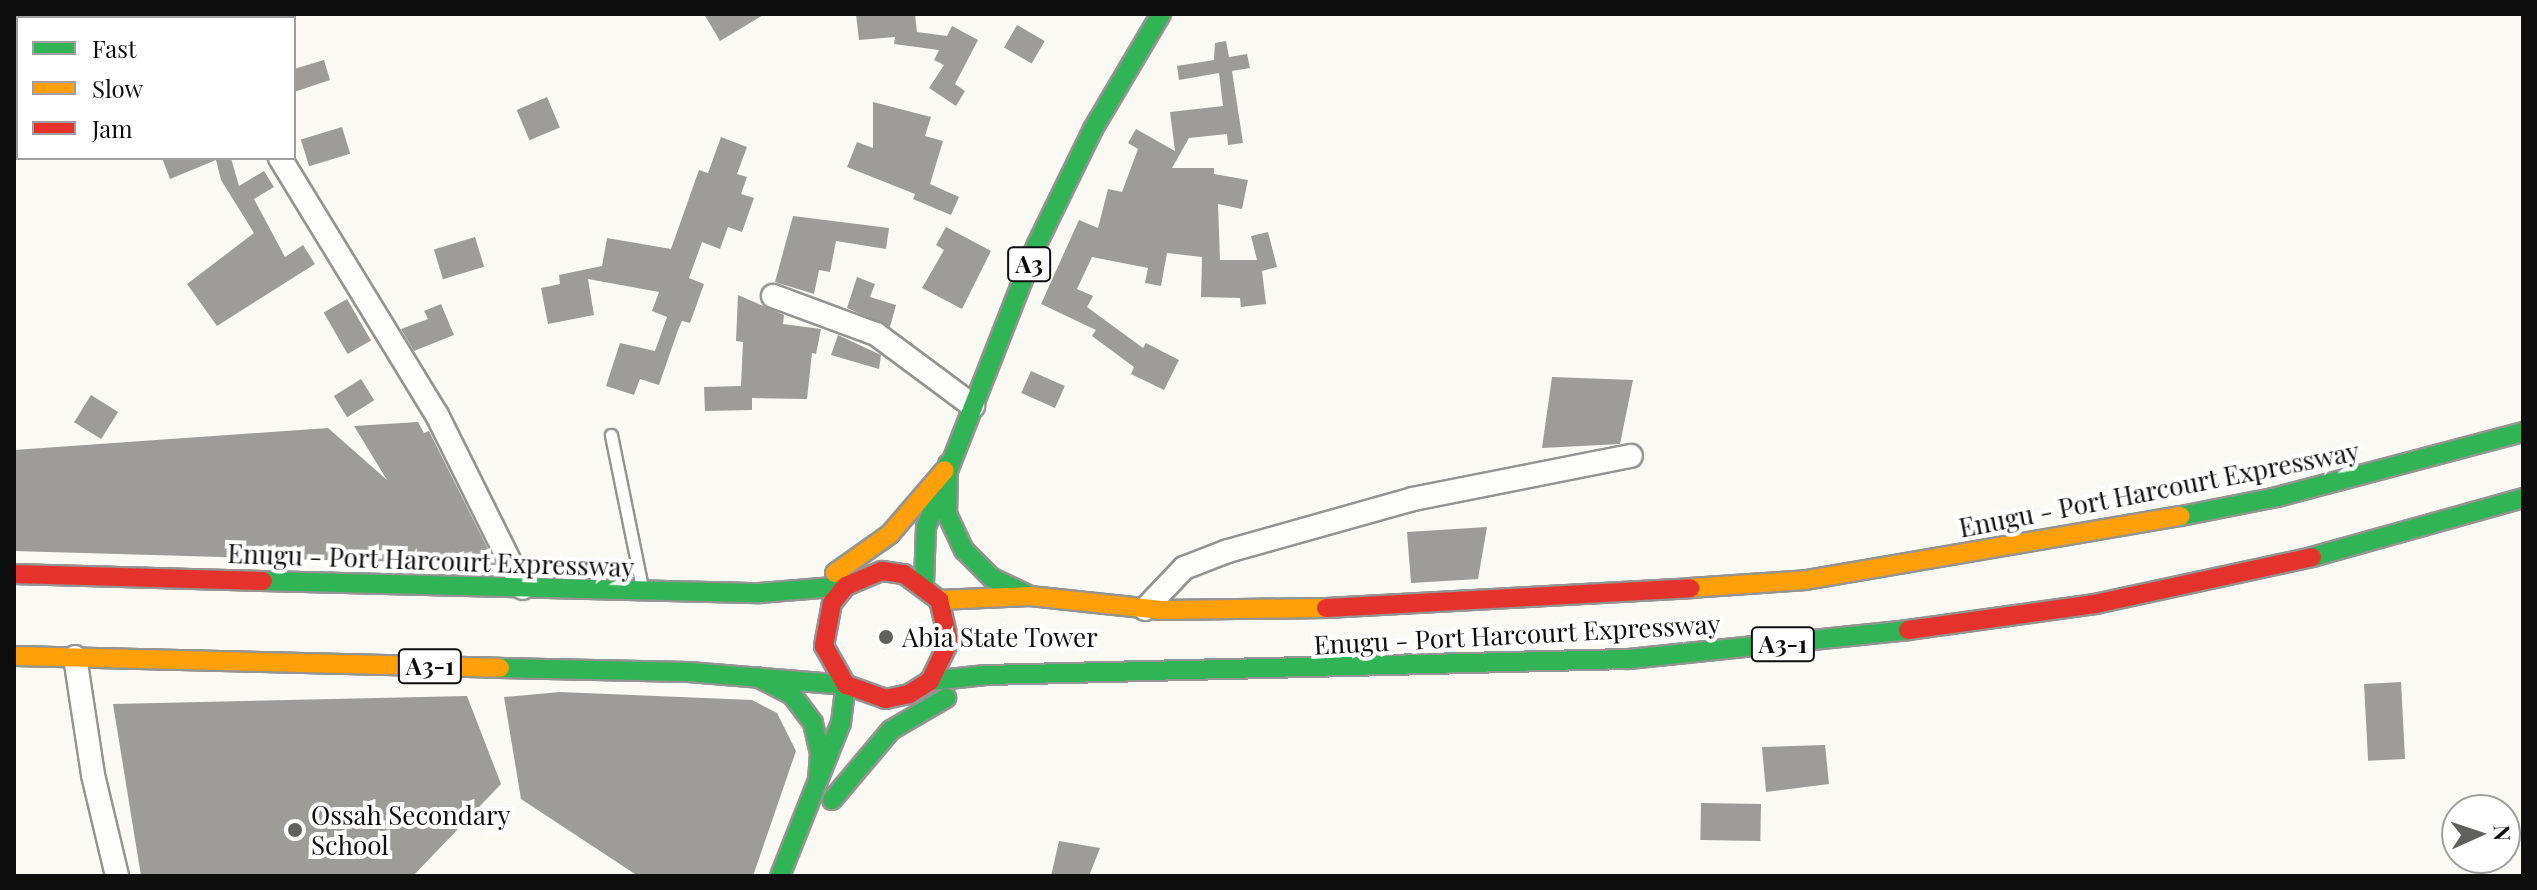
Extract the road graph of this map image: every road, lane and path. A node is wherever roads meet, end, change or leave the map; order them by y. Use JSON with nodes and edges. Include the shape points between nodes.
{"nodes":[{"id":1,"x":1161,"y":14,"type":"edge"},
{"id":2,"x":281,"y":160,"type":"edge"},
{"id":3,"x":773,"y":296,"type":"dead end"},
{"id":4,"x":973,"y":406,"type":"junction"},
{"id":5,"x":2523,"y":432,"type":"edge"},
{"id":6,"x":611,"y":435,"type":"dead end"},
{"id":7,"x":1631,"y":456,"type":"dead end"},
{"id":8,"x":946,"y":467,"type":"junction"},
{"id":9,"x":2523,"y":498,"type":"edge"},
{"id":10,"x":926,"y":527,"type":"junction"},
{"id":11,"x":882,"y":571,"type":"junction"},
{"id":12,"x":14,"y":574,"type":"edge"},
{"id":13,"x":924,"y":584,"type":"junction"},
{"id":14,"x":846,"y":586,"type":"junction"},
{"id":15,"x":523,"y":588,"type":"junction"},
{"id":16,"x":643,"y":592,"type":"junction"},
{"id":17,"x":742,"y":592,"type":"junction"},
{"id":18,"x":1030,"y":596,"type":"junction"},
{"id":19,"x":939,"y":600,"type":"junction"},
{"id":20,"x":1145,"y":609,"type":"junction"},
{"id":21,"x":14,"y":656,"type":"edge"},
{"id":22,"x":75,"y":657,"type":"junction"},
{"id":23,"x":749,"y":674,"type":"junction"},
{"id":24,"x":1029,"y":674,"type":"junction"},
{"id":25,"x":930,"y":681,"type":"junction"},
{"id":26,"x":846,"y":685,"type":"junction"},
{"id":27,"x":860,"y":728,"type":"dead end"},
{"id":28,"x":818,"y":779,"type":"junction"},
{"id":29,"x":832,"y":800,"type":"junction"},
{"id":30,"x":823,"y":824,"type":"dead end"},
{"id":31,"x":117,"y":876,"type":"edge"},
{"id":32,"x":780,"y":876,"type":"edge"}],
"edges":[{"from":1,"to":4,"type":"main road","number":"A3","via":[[1093,129],[1037,244]]},
{"from":2,"to":15,"type":"street","via":[[437,415]]},
{"from":3,"to":4,"type":"street","via":[[876,334]]},
{"from":4,"to":8,"type":"main road","number":"A3"},
{"from":5,"to":20,"type":"main road","name":"Enugu - Port Harcourt Expressway","number":"A3-1","via":[[2277,497],[2037,544],[1806,580],[1617,597],[1401,607]]},
{"from":6,"to":16,"type":"lane"},
{"from":7,"to":20,"type":"street","via":[[1413,499],[1228,551],[1184,568]]},
{"from":8,"to":10,"type":"main road","number":"A3"},
{"from":8,"to":17,"type":"main road","via":[[890,534],[841,570],[812,581]]},
{"from":8,"to":18,"type":"main road","via":[[947,514],[964,550],[992,578]]},
{"from":9,"to":24,"type":"main road","name":"Enugu - Port Harcourt Expressway","number":"A3-1","via":[[2361,546],[2095,604],[1859,637],[1628,659]]},
{"from":10,"to":11,"type":"main road","number":"A3","via":[[904,558]]},
{"from":10,"to":13,"type":"main road","number":"A3"},
{"from":11,"to":13,"type":"main road"},
{"from":11,"to":14,"type":"main road"},
{"from":12,"to":15,"type":"main road","name":"Enugu - Port Harcourt Expressway"},
{"from":13,"to":19,"type":"main road"},
{"from":14,"to":17,"type":"main road","name":"Enugu - Port Harcourt Expressway"},
{"from":14,"to":26,"type":"main road","via":[[832,603],[824,646]]},
{"from":15,"to":16,"type":"main road","name":"Enugu - Port Harcourt Expressway"},
{"from":16,"to":17,"type":"main road","name":"Enugu - Port Harcourt Expressway"},
{"from":18,"to":19,"type":"main road","name":"Enugu - Port Harcourt Expressway"},
{"from":18,"to":20,"type":"main road","name":"Enugu - Port Harcourt Expressway","number":"A3-1"},
{"from":19,"to":25,"type":"main road","via":[[949,642]]},
{"from":21,"to":22,"type":"main road","number":"A3-1"},
{"from":22,"to":23,"type":"main road","number":"A3-1"},
{"from":22,"to":31,"type":"street","via":[[93,775]]},
{"from":23,"to":26,"type":"main road","number":"A3-1"},
{"from":23,"to":28,"type":"main road","via":[[775,683],[804,710],[817,737]]},
{"from":24,"to":25,"type":"main road","name":"Enugu - Port Harcourt Expressway","number":"A3-1"},
{"from":24,"to":29,"type":"main road","via":[[970,688],[916,712],[869,750]]},
{"from":25,"to":26,"type":"main road","number":"A3-1","via":[[879,704]]},
{"from":26,"to":28,"type":"main road","via":[[841,723]]},
{"from":27,"to":29,"type":"main road"},
{"from":28,"to":32,"type":"main road"},
{"from":29,"to":30,"type":"main road"}]}
